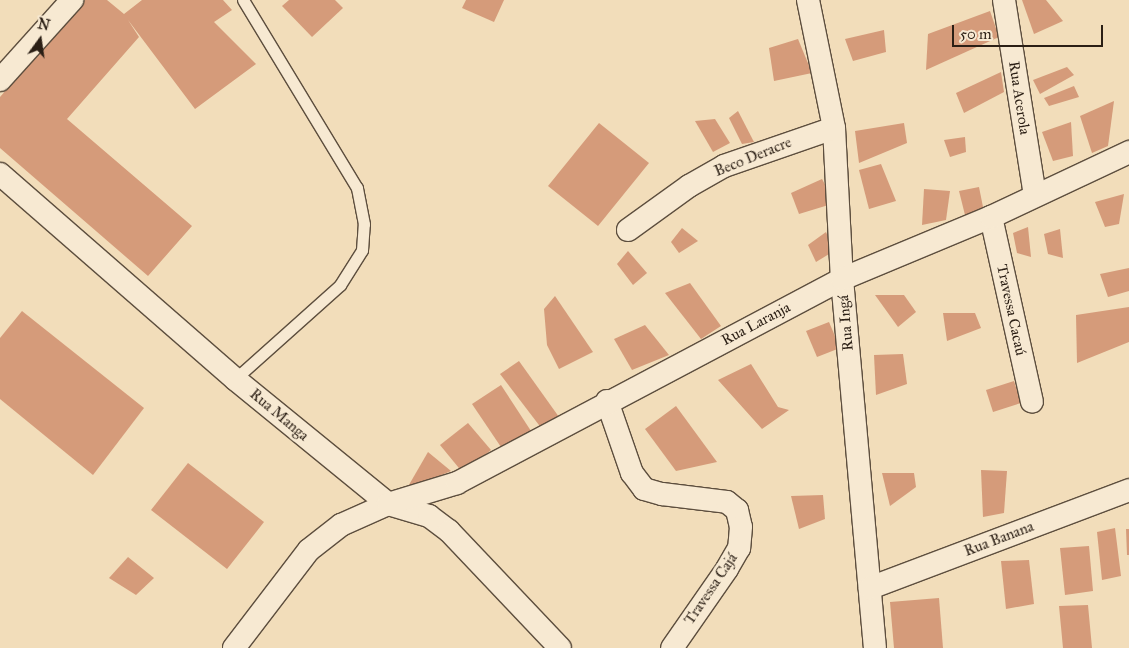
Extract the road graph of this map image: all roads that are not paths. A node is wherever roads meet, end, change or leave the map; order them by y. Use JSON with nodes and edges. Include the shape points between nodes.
{"nodes":[{"id":1,"x":72,"y":0,"type":"edge"},
{"id":2,"x":243,"y":0,"type":"edge"},
{"id":3,"x":808,"y":0,"type":"edge"},
{"id":4,"x":1004,"y":0,"type":"edge"},
{"id":5,"x":0,"y":80,"type":"edge"},
{"id":6,"x":834,"y":128,"type":"junction"},
{"id":7,"x":1128,"y":155,"type":"edge"},
{"id":8,"x":0,"y":174,"type":"edge"},
{"id":9,"x":1034,"y":196,"type":"junction"},
{"id":10,"x":991,"y":217,"type":"junction"},
{"id":11,"x":628,"y":230,"type":"dead end"},
{"id":12,"x":842,"y":279,"type":"junction"},
{"id":13,"x":235,"y":378,"type":"junction"},
{"id":14,"x":607,"y":401,"type":"junction"},
{"id":15,"x":1032,"y":402,"type":"dead end"},
{"id":16,"x":1129,"y":490,"type":"edge"},
{"id":17,"x":388,"y":504,"type":"junction"},
{"id":18,"x":870,"y":588,"type":"junction"},
{"id":19,"x":234,"y":648,"type":"edge"},
{"id":20,"x":560,"y":648,"type":"edge"},
{"id":21,"x":672,"y":648,"type":"edge"},
{"id":22,"x":875,"y":648,"type":"edge"}],
"edges":[{"from":1,"to":5,"type":"street"},
{"from":2,"to":13,"type":"lane","via":[[357,188],[364,224],[362,250],[340,285]]},
{"from":3,"to":6,"type":"street","name":"Rua Ingá"},
{"from":4,"to":9,"type":"street","name":"Rua Acerola"},
{"from":6,"to":11,"type":"street","name":"Beco Deracre","via":[[724,166],[689,186]]},
{"from":6,"to":12,"type":"street","name":"Rua Ingá"},
{"from":7,"to":9,"type":"street","name":"Rua Laranja"},
{"from":8,"to":13,"type":"street","name":"Rua Manga"},
{"from":9,"to":10,"type":"street","name":"Rua Laranja"},
{"from":10,"to":12,"type":"street","name":"Rua Laranja"},
{"from":10,"to":15,"type":"street","name":"Travessa Cacaú"},
{"from":12,"to":14,"type":"street","name":"Rua Laranja"},
{"from":12,"to":18,"type":"street","name":"Rua Ingá"},
{"from":13,"to":17,"type":"street","name":"Rua Manga"},
{"from":14,"to":17,"type":"street","name":"Rua Laranja","via":[[457,483]]},
{"from":14,"to":21,"type":"street","name":"Travessa Cajá","via":[[632,473],[644,489],[727,502],[737,510],[742,527],[739,548],[727,569]]},
{"from":16,"to":18,"type":"street","name":"Rua Banana"},
{"from":17,"to":19,"type":"street","name":"Rua Laranja","via":[[342,525],[309,550]]},
{"from":17,"to":20,"type":"street","name":"Rua Manga","via":[[429,516],[450,531]]},
{"from":18,"to":22,"type":"street","name":"Rua Ingá"}]}
